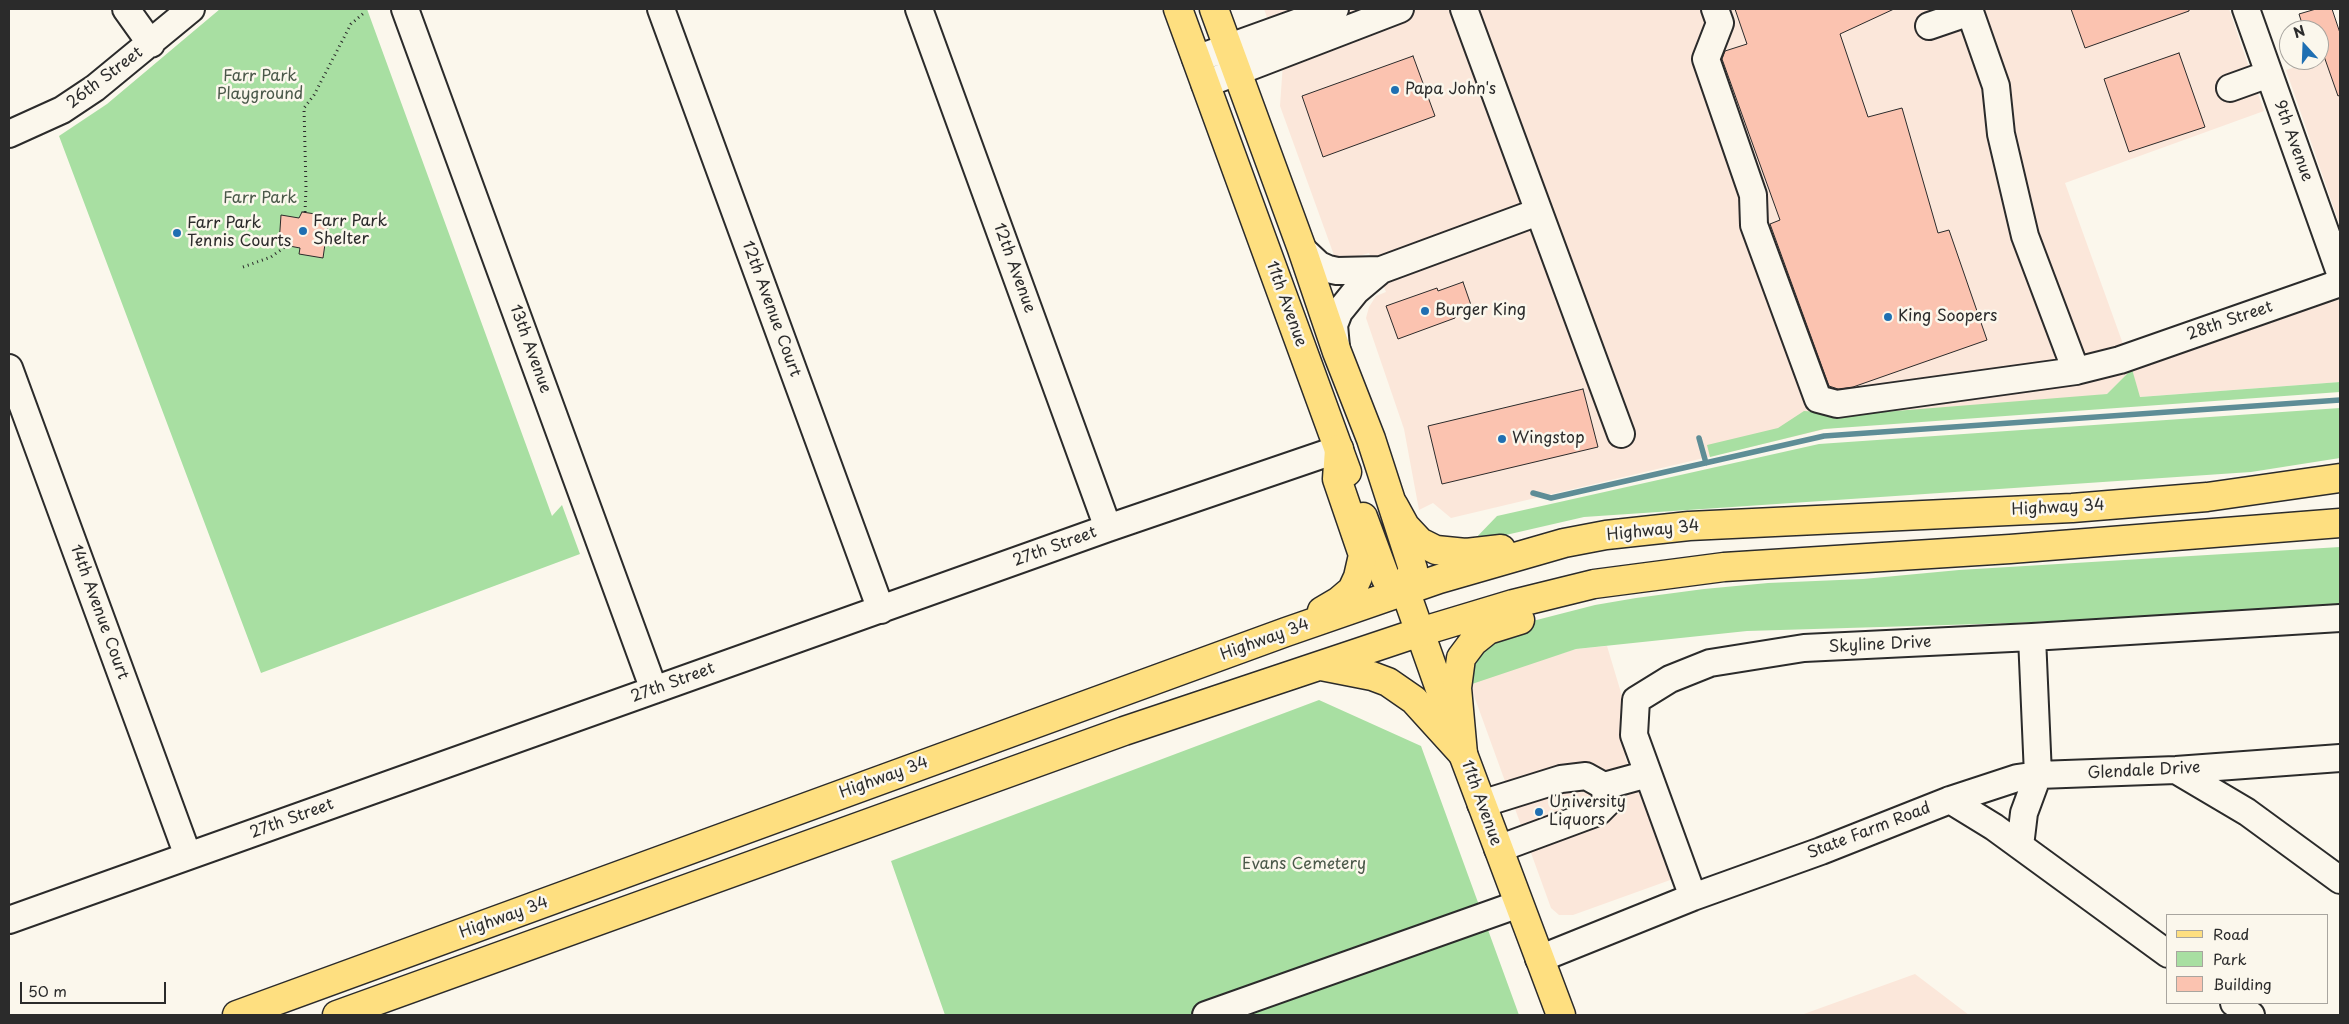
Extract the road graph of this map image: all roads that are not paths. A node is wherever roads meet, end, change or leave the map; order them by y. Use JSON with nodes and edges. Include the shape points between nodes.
{"nodes":[{"id":1,"x":126,"y":9,"type":"edge"},
{"id":2,"x":192,"y":9,"type":"edge"},
{"id":3,"x":405,"y":9,"type":"edge"},
{"id":4,"x":661,"y":9,"type":"edge"},
{"id":5,"x":919,"y":9,"type":"edge"},
{"id":6,"x":1178,"y":9,"type":"edge"},
{"id":7,"x":1214,"y":9,"type":"edge"},
{"id":8,"x":1335,"y":9,"type":"edge"},
{"id":9,"x":1400,"y":9,"type":"edge"},
{"id":10,"x":1464,"y":9,"type":"edge"},
{"id":11,"x":1715,"y":9,"type":"edge"},
{"id":12,"x":2246,"y":9,"type":"edge"},
{"id":13,"x":1970,"y":10,"type":"edge"},
{"id":14,"x":1929,"y":26,"type":"dead end"},
{"id":15,"x":151,"y":44,"type":"junction"},
{"id":16,"x":1196,"y":59,"type":"junction"},
{"id":17,"x":1232,"y":60,"type":"junction"},
{"id":18,"x":2269,"y":74,"type":"junction"},
{"id":19,"x":1205,"y":84,"type":"junction"},
{"id":20,"x":2230,"y":88,"type":"dead end"},
{"id":21,"x":9,"y":134,"type":"edge"},
{"id":22,"x":1538,"y":212,"type":"junction"},
{"id":23,"x":1302,"y":249,"type":"junction"},
{"id":24,"x":1381,"y":270,"type":"junction"},
{"id":25,"x":2340,"y":273,"type":"edge"},
{"id":26,"x":2340,"y":283,"type":"edge"},
{"id":27,"x":1337,"y":352,"type":"junction"},
{"id":28,"x":9,"y":368,"type":"edge"},
{"id":29,"x":2076,"y":371,"type":"junction"},
{"id":30,"x":1620,"y":434,"type":"dead end"},
{"id":31,"x":1339,"y":449,"type":"junction"},
{"id":32,"x":2340,"y":478,"type":"edge"},
{"id":33,"x":1394,"y":506,"type":"junction"},
{"id":34,"x":2340,"y":519,"type":"edge"},
{"id":35,"x":2340,"y":523,"type":"edge"},
{"id":36,"x":2312,"y":524,"type":"junction"},
{"id":37,"x":1108,"y":528,"type":"junction"},
{"id":38,"x":1564,"y":543,"type":"junction"},
{"id":39,"x":1667,"y":574,"type":"junction"},
{"id":40,"x":1405,"y":590,"type":"junction"},
{"id":41,"x":881,"y":610,"type":"junction"},
{"id":42,"x":2340,"y":618,"type":"edge"},
{"id":43,"x":1286,"y":632,"type":"junction"},
{"id":44,"x":1420,"y":632,"type":"junction"},
{"id":45,"x":2032,"y":637,"type":"junction"},
{"id":46,"x":1319,"y":666,"type":"junction"},
{"id":47,"x":654,"y":690,"type":"junction"},
{"id":48,"x":1463,"y":754,"type":"junction"},
{"id":49,"x":2340,"y":758,"type":"edge"},
{"id":50,"x":2176,"y":770,"type":"junction"},
{"id":51,"x":1648,"y":774,"type":"junction"},
{"id":52,"x":2038,"y":775,"type":"junction"},
{"id":53,"x":1604,"y":786,"type":"junction"},
{"id":54,"x":1950,"y":800,"type":"junction"},
{"id":55,"x":1481,"y":804,"type":"junction"},
{"id":56,"x":2020,"y":846,"type":"junction"},
{"id":57,"x":1498,"y":849,"type":"junction"},
{"id":58,"x":188,"y":856,"type":"junction"},
{"id":59,"x":2340,"y":880,"type":"edge"},
{"id":60,"x":1693,"y":898,"type":"junction"},
{"id":61,"x":1519,"y":904,"type":"junction"},
{"id":62,"x":9,"y":920,"type":"edge"},
{"id":63,"x":2166,"y":953,"type":"edge"},
{"id":64,"x":1539,"y":959,"type":"junction"},
{"id":65,"x":2235,"y":1004,"type":"edge"},
{"id":66,"x":237,"y":1015,"type":"edge"},
{"id":67,"x":337,"y":1015,"type":"edge"},
{"id":68,"x":1206,"y":1015,"type":"edge"},
{"id":69,"x":1561,"y":1015,"type":"edge"},
{"id":70,"x":2251,"y":1015,"type":"edge"}],
"edges":[{"from":1,"to":15,"type":"street"},
{"from":2,"to":15,"type":"street","name":"26th Street"},
{"from":3,"to":47,"type":"street","name":"13th Avenue"},
{"from":4,"to":41,"type":"street","name":"12th Avenue Court"},
{"from":5,"to":37,"type":"street","name":"12th Avenue"},
{"from":6,"to":16,"type":"main road","name":"11th Avenue"},
{"from":7,"to":17,"type":"main road","name":"11th Avenue"},
{"from":8,"to":17,"type":"street"},
{"from":9,"to":17,"type":"street"},
{"from":10,"to":22,"type":"street"},
{"from":11,"to":29,"type":"street","name":"28th Street","via":[[1720,23],[1706,59],[1753,195],[1754,225],[1818,400],[1837,404]]},
{"from":12,"to":18,"type":"street","name":"9th Avenue"},
{"from":13,"to":14,"type":"street"},
{"from":13,"to":29,"type":"street","via":[[1996,86],[2001,134],[2025,236]]},
{"from":15,"to":21,"type":"street","name":"26th Street","via":[[62,110]]},
{"from":16,"to":17,"type":"street"},
{"from":16,"to":19,"type":"main road","name":"11th Avenue"},
{"from":17,"to":19,"type":"street"},
{"from":17,"to":23,"type":"main road","name":"11th Avenue"},
{"from":18,"to":20,"type":"street"},
{"from":18,"to":25,"type":"street","name":"9th Avenue"},
{"from":19,"to":31,"type":"main road","name":"11th Avenue"},
{"from":22,"to":24,"type":"street"},
{"from":22,"to":30,"type":"street"},
{"from":23,"to":24,"type":"street","via":[[1328,269]]},
{"from":23,"to":27,"type":"main road","name":"11th Avenue"},
{"from":24,"to":27,"type":"street","via":[[1356,291],[1339,312],[1334,325]]},
{"from":26,"to":29,"type":"street","name":"28th Street","via":[[2120,360]]},
{"from":27,"to":33,"type":"main road","name":"11th Avenue"},
{"from":28,"to":58,"type":"street","name":"14th Avenue Court"},
{"from":31,"to":37,"type":"street","name":"27th Street"},
{"from":31,"to":40,"type":"main road","name":"11th Avenue","via":[[1386,579]]},
{"from":31,"to":43,"type":"main road","via":[[1337,479],[1363,555],[1358,577],[1352,590],[1339,601]]},
{"from":32,"to":38,"type":"main road","name":"Highway 34","via":[[2198,498],[2072,508],[1690,526]]},
{"from":33,"to":38,"type":"main road","via":[[1405,526],[1420,542],[1436,550],[1466,553]]},
{"from":33,"to":40,"type":"main road","name":"11th Avenue","via":[[1413,569]]},
{"from":34,"to":36,"type":"main road"},
{"from":35,"to":36,"type":"main road"},
{"from":36,"to":39,"type":"main road","via":[[2010,549],[1724,567]]},
{"from":37,"to":41,"type":"street","name":"27th Street"},
{"from":38,"to":40,"type":"main road","name":"Highway 34"},
{"from":39,"to":44,"type":"main road","via":[[1594,584]]},
{"from":39,"to":48,"type":"main road","via":[[1610,596],[1488,630],[1473,642],[1461,658],[1458,673]]},
{"from":40,"to":43,"type":"main road","name":"Highway 34"},
{"from":40,"to":44,"type":"main road","name":"11th Avenue"},
{"from":41,"to":47,"type":"street","name":"27th Street"},
{"from":42,"to":45,"type":"street","name":"Skyline Drive"},
{"from":43,"to":66,"type":"main road","name":"Highway 34"},
{"from":44,"to":46,"type":"main road"},
{"from":44,"to":48,"type":"main road","name":"11th Avenue"},
{"from":45,"to":51,"type":"street","name":"Skyline Drive","via":[[1804,648],[1710,663],[1670,679],[1636,700],[1634,734]]},
{"from":45,"to":52,"type":"street"},
{"from":46,"to":48,"type":"main road","via":[[1388,682],[1414,700]]},
{"from":46,"to":67,"type":"main road","via":[[1124,731]]},
{"from":47,"to":58,"type":"street","name":"27th Street"},
{"from":48,"to":55,"type":"main road","name":"11th Avenue"},
{"from":49,"to":50,"type":"street","name":"Glendale Drive"},
{"from":50,"to":52,"type":"street","name":"Glendale Drive"},
{"from":50,"to":59,"type":"street","via":[[2247,812]]},
{"from":51,"to":53,"type":"street"},
{"from":51,"to":60,"type":"street","name":"Skyline Drive"},
{"from":52,"to":54,"type":"street","name":"Glendale Drive","via":[[2018,778]]},
{"from":52,"to":56,"type":"street","via":[[2024,813]]},
{"from":53,"to":55,"type":"street","via":[[1586,776],[1561,779]]},
{"from":53,"to":57,"type":"street","via":[[1607,803],[1598,812]]},
{"from":54,"to":56,"type":"street","name":"State Farm Road"},
{"from":54,"to":60,"type":"street","name":"State Farm Road"},
{"from":55,"to":57,"type":"main road","name":"11th Avenue"},
{"from":56,"to":63,"type":"street","name":"State Farm Road"},
{"from":57,"to":61,"type":"main road","name":"11th Avenue"},
{"from":58,"to":62,"type":"street","name":"27th Street"},
{"from":60,"to":64,"type":"street","name":"State Farm Road"},
{"from":61,"to":64,"type":"main road","name":"11th Avenue"},
{"from":61,"to":68,"type":"street"},
{"from":64,"to":69,"type":"main road","name":"11th Avenue"},
{"from":65,"to":70,"type":"street"}]}
